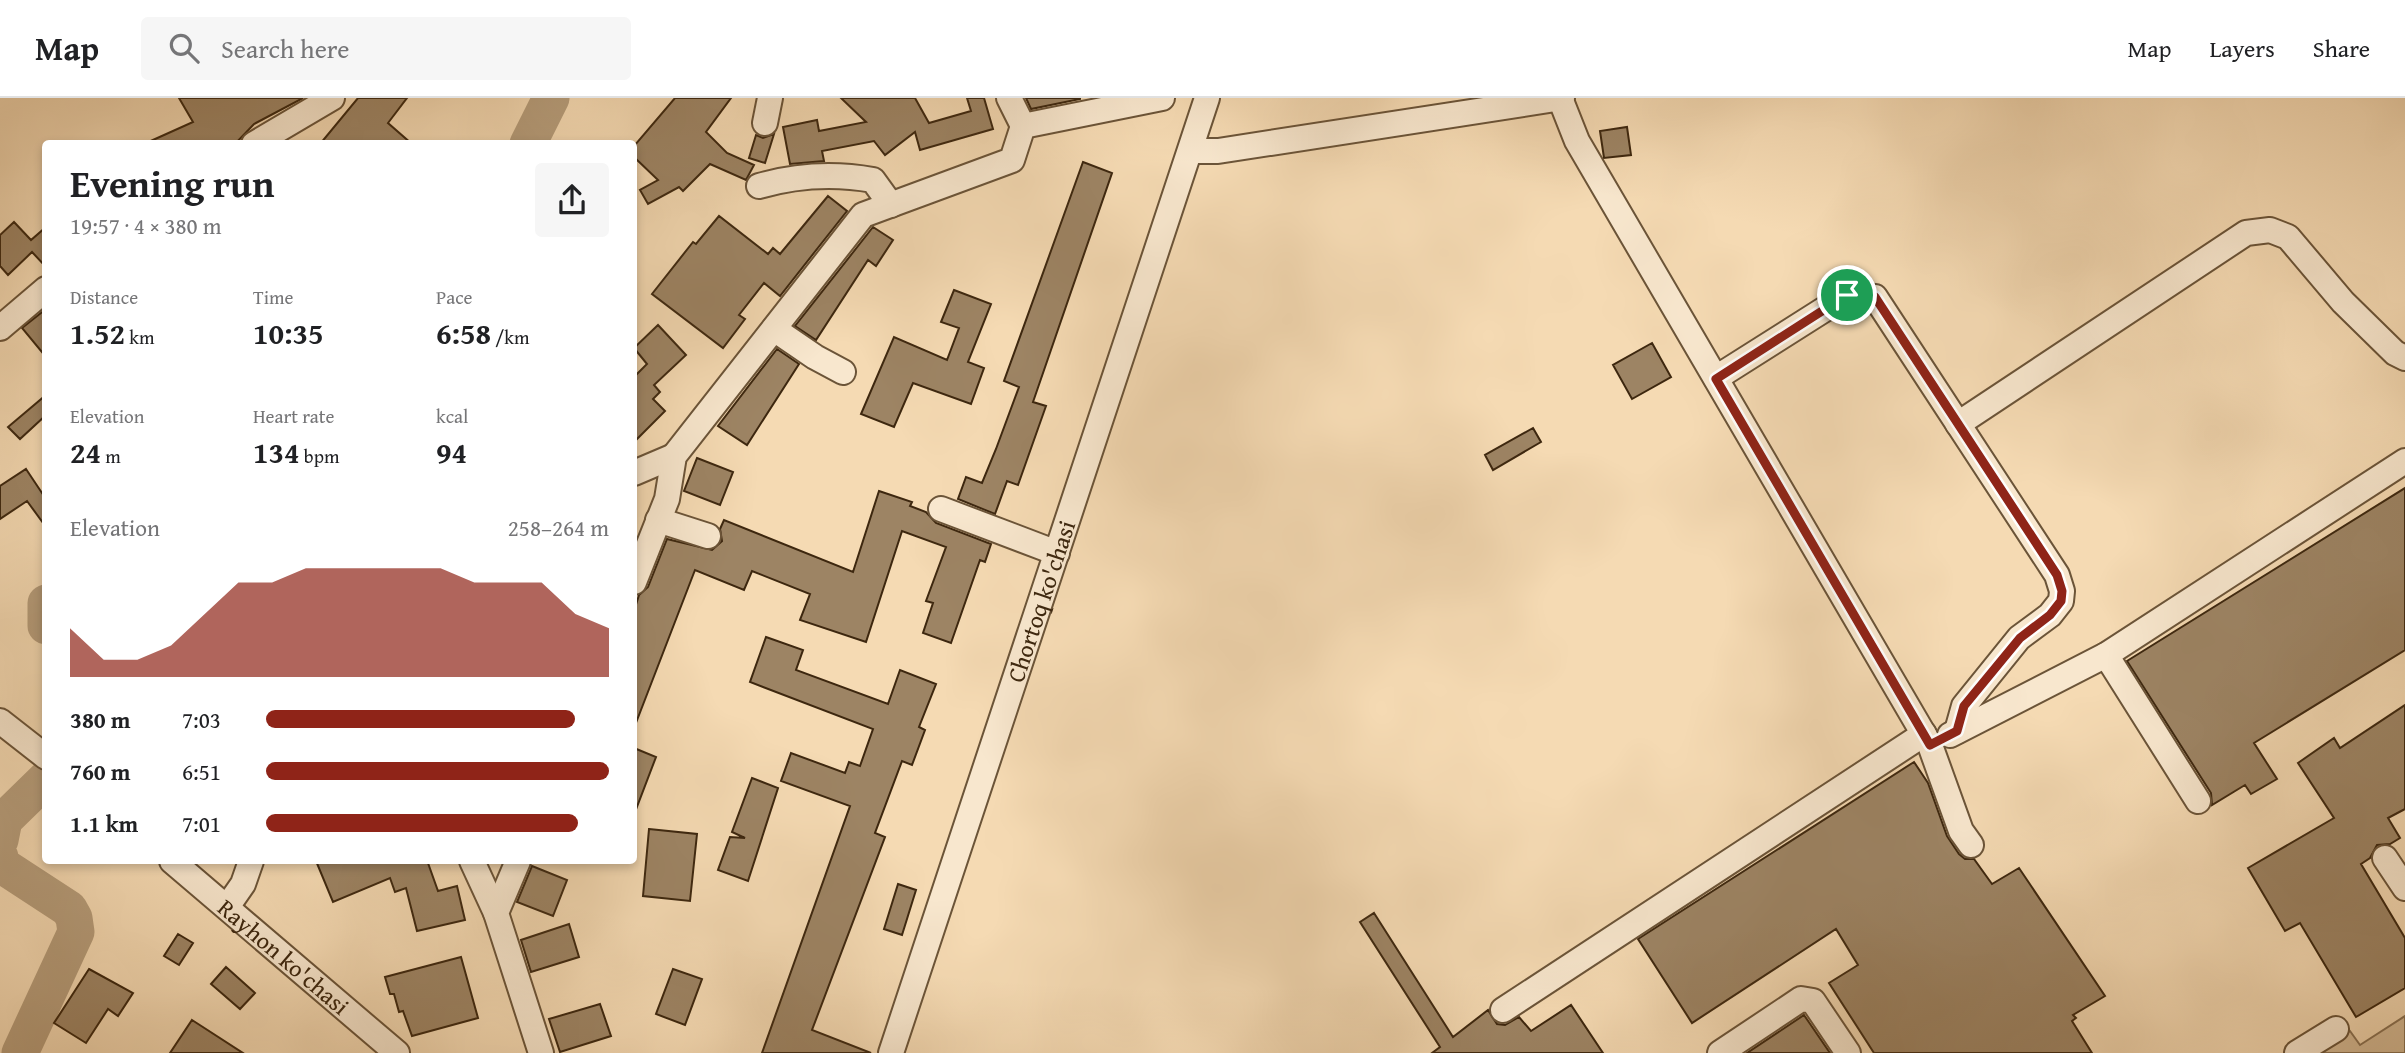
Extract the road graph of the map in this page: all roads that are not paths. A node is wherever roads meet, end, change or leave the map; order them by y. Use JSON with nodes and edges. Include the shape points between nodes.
{"nodes":[{"id":1,"x":332,"y":98,"type":"edge"},
{"id":2,"x":770,"y":98,"type":"edge"},
{"id":3,"x":1009,"y":98,"type":"edge"},
{"id":4,"x":1162,"y":98,"type":"edge"},
{"id":5,"x":1207,"y":98,"type":"edge"},
{"id":6,"x":1561,"y":98,"type":"edge"},
{"id":7,"x":765,"y":123,"type":"dead end"},
{"id":8,"x":1023,"y":126,"type":"junction"},
{"id":9,"x":261,"y":140,"type":"edge"},
{"id":10,"x":1191,"y":151,"type":"junction"},
{"id":11,"x":759,"y":186,"type":"dead end"},
{"id":12,"x":891,"y":205,"type":"junction"},
{"id":13,"x":42,"y":292,"type":"edge"},
{"id":14,"x":0,"y":328,"type":"edge"},
{"id":15,"x":774,"y":328,"type":"junction"},
{"id":16,"x":2405,"y":358,"type":"edge"},
{"id":17,"x":843,"y":372,"type":"dead end"},
{"id":18,"x":1716,"y":379,"type":"junction"},
{"id":19,"x":1958,"y":424,"type":"junction"},
{"id":20,"x":674,"y":456,"type":"junction"},
{"id":21,"x":2405,"y":461,"type":"edge"},
{"id":22,"x":637,"y":472,"type":"edge"},
{"id":23,"x":941,"y":509,"type":"dead end"},
{"id":24,"x":658,"y":520,"type":"junction"},
{"id":25,"x":708,"y":536,"type":"dead end"},
{"id":26,"x":1057,"y":553,"type":"junction"},
{"id":27,"x":637,"y":574,"type":"edge"},
{"id":28,"x":2106,"y":655,"type":"junction"},
{"id":29,"x":0,"y":721,"type":"edge"},
{"id":30,"x":1957,"y":731,"type":"junction"},
{"id":31,"x":1927,"y":739,"type":"junction"},
{"id":32,"x":42,"y":754,"type":"edge"},
{"id":33,"x":2198,"y":801,"type":"dead end"},
{"id":34,"x":1971,"y":845,"type":"dead end"},
{"id":35,"x":2385,"y":858,"type":"dead end"},
{"id":36,"x":176,"y":864,"type":"edge"},
{"id":37,"x":250,"y":864,"type":"edge"},
{"id":38,"x":473,"y":864,"type":"edge"},
{"id":39,"x":518,"y":864,"type":"edge"},
{"id":40,"x":2405,"y":888,"type":"edge"},
{"id":41,"x":227,"y":907,"type":"junction"},
{"id":42,"x":496,"y":913,"type":"junction"},
{"id":43,"x":1503,"y":1010,"type":"dead end"},
{"id":44,"x":2336,"y":1029,"type":"dead end"},
{"id":45,"x":397,"y":1053,"type":"edge"},
{"id":46,"x":541,"y":1053,"type":"edge"},
{"id":47,"x":891,"y":1053,"type":"edge"},
{"id":48,"x":1720,"y":1053,"type":"edge"},
{"id":49,"x":1848,"y":1053,"type":"edge"},
{"id":50,"x":2297,"y":1053,"type":"edge"}],
"edges":[{"from":1,"to":9,"type":"street"},
{"from":2,"to":7,"type":"street"},
{"from":3,"to":8,"type":"street"},
{"from":4,"to":8,"type":"street"},
{"from":5,"to":10,"type":"street","name":"Chortoq ko'chasi"},
{"from":6,"to":10,"type":"street","via":[[1218,151]]},
{"from":6,"to":18,"type":"street","via":[[1577,141]]},
{"from":8,"to":12,"type":"street","via":[[1012,160]]},
{"from":10,"to":26,"type":"street","name":"Chortoq ko'chasi"},
{"from":11,"to":12,"type":"street","via":[[824,174],[873,180]]},
{"from":12,"to":15,"type":"street","via":[[863,215]]},
{"from":13,"to":14,"type":"street"},
{"from":15,"to":17,"type":"street"},
{"from":15,"to":20,"type":"street"},
{"from":16,"to":19,"type":"street","via":[[2343,302],[2288,237],[2270,230],[2246,233]]},
{"from":18,"to":19,"type":"street","via":[[1847,295],[1875,297]]},
{"from":18,"to":31,"type":"street"},
{"from":19,"to":30,"type":"street","via":[[2057,575],[2062,591],[2061,601],[2050,615],[2020,638],[1964,706]]},
{"from":20,"to":22,"type":"street"},
{"from":20,"to":24,"type":"street","via":[[667,499]]},
{"from":21,"to":28,"type":"street"},
{"from":23,"to":26,"type":"street"},
{"from":24,"to":25,"type":"street"},
{"from":24,"to":27,"type":"street"},
{"from":26,"to":47,"type":"street","name":"Chortoq ko'chasi"},
{"from":28,"to":30,"type":"street"},
{"from":28,"to":33,"type":"street"},
{"from":29,"to":32,"type":"street"},
{"from":30,"to":31,"type":"street"},
{"from":31,"to":34,"type":"street","via":[[1961,831]]},
{"from":31,"to":43,"type":"street"},
{"from":35,"to":40,"type":"street"},
{"from":36,"to":41,"type":"street","name":"Rayhon ko'chasi"},
{"from":37,"to":41,"type":"street"},
{"from":38,"to":42,"type":"street"},
{"from":39,"to":42,"type":"street"},
{"from":41,"to":45,"type":"street","name":"Rayhon ko'chasi"},
{"from":42,"to":46,"type":"street"},
{"from":44,"to":50,"type":"street"},
{"from":48,"to":49,"type":"street","via":[[1801,999],[1813,1001]]}]}
